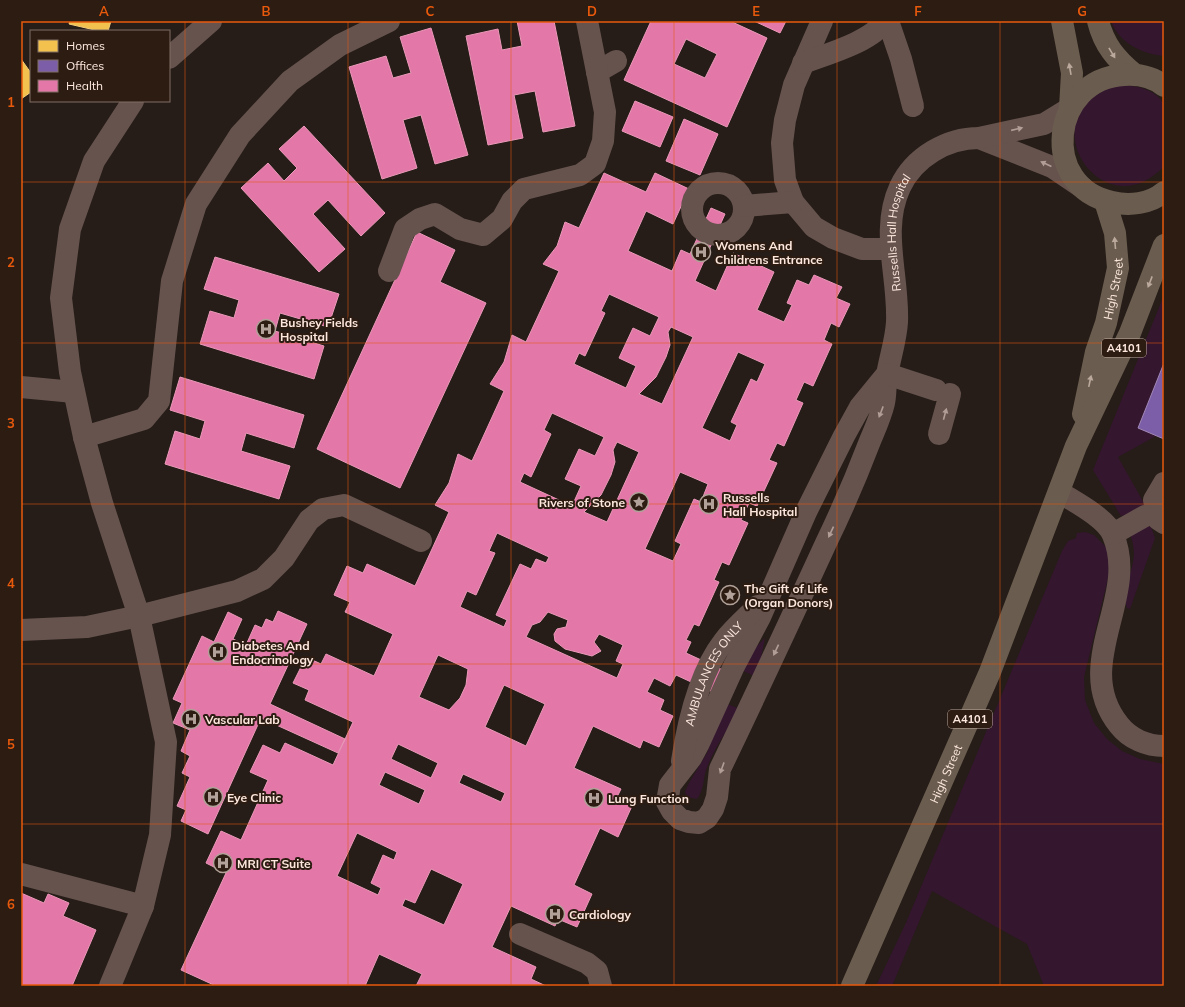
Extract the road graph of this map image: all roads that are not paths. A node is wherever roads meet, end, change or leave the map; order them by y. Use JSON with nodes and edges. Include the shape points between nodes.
{"nodes":[{"id":1,"x":211,"y":21,"type":"edge"},
{"id":2,"x":389,"y":21,"type":"edge"},
{"id":3,"x":587,"y":21,"type":"edge"},
{"id":4,"x":884,"y":21,"type":"edge"},
{"id":5,"x":888,"y":21,"type":"edge"},
{"id":6,"x":1062,"y":21,"type":"edge"},
{"id":7,"x":1098,"y":21,"type":"edge"},
{"id":8,"x":820,"y":25,"type":"edge"},
{"id":9,"x":170,"y":57,"type":"edge"},
{"id":10,"x":616,"y":61,"type":"dead end"},
{"id":11,"x":803,"y":63,"type":"junction"},
{"id":12,"x":597,"y":72,"type":"junction"},
{"id":13,"x":1152,"y":78,"type":"edge"},
{"id":14,"x":132,"y":102,"type":"edge"},
{"id":15,"x":913,"y":106,"type":"dead end"},
{"id":16,"x":1070,"y":108,"type":"junction"},
{"id":17,"x":979,"y":138,"type":"junction"},
{"id":18,"x":1164,"y":192,"type":"edge"},
{"id":19,"x":1098,"y":197,"type":"junction"},
{"id":20,"x":793,"y":202,"type":"junction"},
{"id":21,"x":744,"y":206,"type":"dead end"},
{"id":22,"x":1164,"y":246,"type":"edge"},
{"id":23,"x":891,"y":249,"type":"junction"},
{"id":24,"x":390,"y":271,"type":"dead end"},
{"id":25,"x":887,"y":374,"type":"junction"},
{"id":26,"x":21,"y":387,"type":"edge"},
{"id":27,"x":74,"y":392,"type":"junction"},
{"id":28,"x":939,"y":434,"type":"dead end"},
{"id":29,"x":84,"y":437,"type":"junction"},
{"id":30,"x":1076,"y":446,"type":"junction"},
{"id":31,"x":1060,"y":492,"type":"junction"},
{"id":32,"x":1157,"y":508,"type":"edge"},
{"id":33,"x":1112,"y":534,"type":"junction"},
{"id":34,"x":421,"y":541,"type":"dead end"},
{"id":35,"x":139,"y":616,"type":"junction"},
{"id":36,"x":21,"y":630,"type":"edge"},
{"id":37,"x":1164,"y":746,"type":"edge"},
{"id":38,"x":21,"y":874,"type":"edge"},
{"id":39,"x":143,"y":906,"type":"junction"},
{"id":40,"x":520,"y":934,"type":"dead end"},
{"id":41,"x":110,"y":986,"type":"edge"},
{"id":42,"x":601,"y":986,"type":"edge"},
{"id":43,"x":852,"y":986,"type":"edge"}],
"edges":[{"from":1,"to":9,"type":"street"},
{"from":2,"to":29,"type":"street","via":[[340,45],[290,82],[240,135],[196,204],[172,281],[159,401],[144,419]]},
{"from":3,"to":12,"type":"street"},
{"from":4,"to":11,"type":"street","via":[[878,30],[864,38]]},
{"from":5,"to":15,"type":"street"},
{"from":16,"to":6,"type":"main road","number":"A4101","one_way":true,"via":[[1072,73]]},
{"from":7,"to":13,"type":"main road","number":"A4101","one_way":true,"via":[[1117,60]]},
{"from":8,"to":11,"type":"street"},
{"from":10,"to":12,"type":"street"},
{"from":11,"to":20,"type":"street","via":[[792,92],[782,143],[785,180]]},
{"from":12,"to":24,"type":"street","via":[[605,112],[603,141],[595,164],[580,175],[524,189],[512,201],[502,219],[483,235],[460,229],[435,214],[420,219],[405,229]]},
{"from":13,"to":16,"type":"main road","number":"A4101","via":[[1112,76],[1093,84],[1080,94]]},
{"from":14,"to":27,"type":"street","via":[[94,161],[70,229],[61,298]]},
{"from":17,"to":16,"type":"street","name":"Russells Hall Hospital","one_way":true,"via":[[1044,124]]},
{"from":16,"to":19,"type":"main road","number":"A4101","via":[[1063,124],[1063,154],[1073,176]]},
{"from":19,"to":17,"type":"street","name":"Russells Hall Hospital","one_way":true,"via":[[1052,167]]},
{"from":17,"to":23,"type":"street","name":"Russells Hall Hospital","via":[[969,138],[937,148],[923,157],[911,171],[894,201],[890,220]]},
{"from":18,"to":19,"type":"main road","via":[[1138,204],[1122,204]]},
{"from":30,"to":19,"type":"main road","name":"High Street","number":"A4101","one_way":true,"via":[[1096,352],[1106,323],[1118,268],[1114,233]]},
{"from":20,"to":21,"type":"street"},
{"from":20,"to":23,"type":"street","via":[[814,227],[833,238],[862,249]]},
{"from":22,"to":30,"type":"main road","name":"High Street","number":"A4101","one_way":true,"via":[[1130,333]]},
{"from":23,"to":25,"type":"street","name":"Russells Hall Hospital","via":[[897,322],[895,346]]},
{"from":25,"to":25,"type":"street","name":"Russells Hall Hospital","one_way":true,"via":[[884,404],[862,461],[840,514],[720,769],[713,809],[707,818],[699,823],[680,819],[667,802],[670,785],[699,744],[806,512],[844,436],[860,407]]},
{"from":28,"to":25,"type":"street","one_way":true,"via":[[943,392]]},
{"from":26,"to":27,"type":"street"},
{"from":27,"to":29,"type":"street"},
{"from":29,"to":35,"type":"street","via":[[102,503]]},
{"from":30,"to":31,"type":"main road","name":"High Street","number":"A4101"},
{"from":31,"to":33,"type":"street","via":[[1094,514]]},
{"from":31,"to":43,"type":"main road","name":"High Street","number":"A4101","via":[[990,672]]},
{"from":32,"to":33,"type":"street"},
{"from":33,"to":37,"type":"street","via":[[1119,553],[1119,571],[1102,656],[1101,683],[1104,700],[1122,730],[1138,741]]},
{"from":34,"to":35,"type":"street","via":[[344,505],[323,509],[309,520],[284,558],[263,579],[237,591]]},
{"from":35,"to":36,"type":"street","via":[[87,627]]},
{"from":35,"to":39,"type":"street","via":[[166,742],[160,835]]},
{"from":38,"to":39,"type":"street"},
{"from":39,"to":41,"type":"street"},
{"from":40,"to":42,"type":"street","via":[[587,963],[597,971]]}]}
